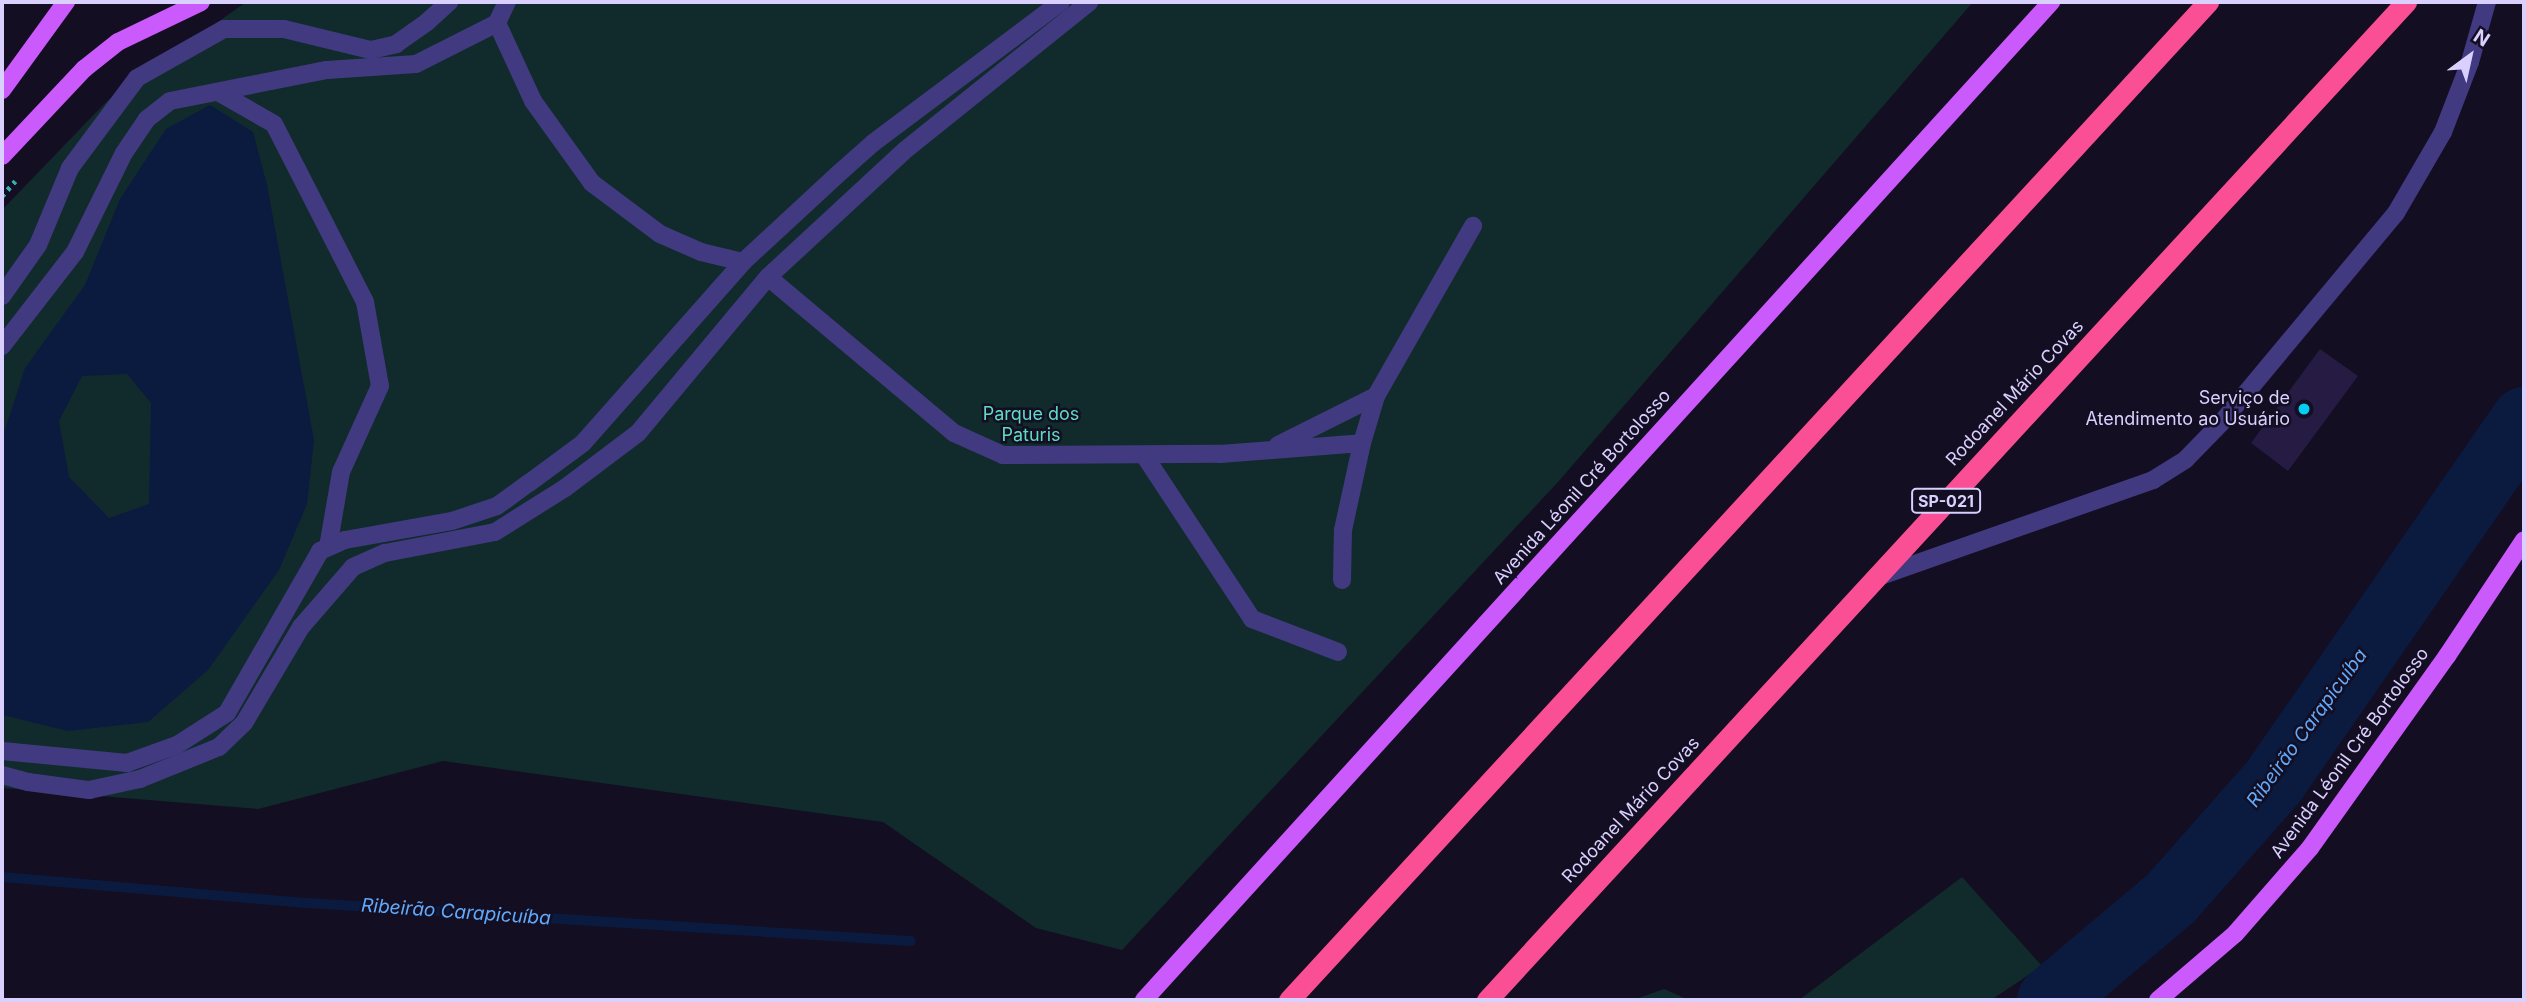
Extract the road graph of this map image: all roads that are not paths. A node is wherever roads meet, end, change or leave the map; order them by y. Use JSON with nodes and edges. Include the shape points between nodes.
{"nodes":[{"id":1,"x":66,"y":2,"type":"edge"},
{"id":2,"x":201,"y":2,"type":"edge"},
{"id":3,"x":449,"y":2,"type":"edge"},
{"id":4,"x":507,"y":2,"type":"edge"},
{"id":5,"x":1061,"y":2,"type":"edge"},
{"id":6,"x":1089,"y":2,"type":"edge"},
{"id":7,"x":2051,"y":2,"type":"edge"},
{"id":8,"x":2208,"y":2,"type":"edge"},
{"id":9,"x":2406,"y":2,"type":"edge"},
{"id":10,"x":2487,"y":2,"type":"edge"},
{"id":11,"x":497,"y":23,"type":"junction"},
{"id":12,"x":2,"y":90,"type":"edge"},
{"id":13,"x":218,"y":92,"type":"junction"},
{"id":14,"x":2,"y":156,"type":"edge"},
{"id":15,"x":1473,"y":226,"type":"dead end"},
{"id":16,"x":743,"y":262,"type":"junction"},
{"id":17,"x":768,"y":277,"type":"junction"},
{"id":18,"x":2,"y":296,"type":"edge"},
{"id":19,"x":2,"y":346,"type":"edge"},
{"id":20,"x":1376,"y":396,"type":"junction"},
{"id":21,"x":1362,"y":443,"type":"junction"},
{"id":22,"x":1269,"y":450,"type":"junction"},
{"id":23,"x":1143,"y":454,"type":"junction"},
{"id":24,"x":2524,"y":540,"type":"edge"},
{"id":25,"x":328,"y":547,"type":"junction"},
{"id":26,"x":1875,"y":578,"type":"junction"},
{"id":27,"x":1342,"y":580,"type":"dead end"},
{"id":28,"x":1338,"y":652,"type":"dead end"},
{"id":29,"x":2,"y":751,"type":"edge"},
{"id":30,"x":2,"y":775,"type":"edge"},
{"id":31,"x":1143,"y":1000,"type":"edge"},
{"id":32,"x":1289,"y":1000,"type":"edge"},
{"id":33,"x":1487,"y":1000,"type":"edge"},
{"id":34,"x":2158,"y":1000,"type":"edge"}],
"edges":[{"from":1,"to":12,"type":"main road"},
{"from":2,"to":14,"type":"main road","via":[[118,42],[84,69]]},
{"from":3,"to":18,"type":"lane","via":[[417,30],[384,47],[371,50],[284,29],[224,29],[137,78],[70,168],[38,245]]},
{"from":4,"to":11,"type":"lane"},
{"from":5,"to":16,"type":"lane","via":[[873,143]]},
{"from":6,"to":17,"type":"lane","via":[[904,151]]},
{"from":7,"to":31,"type":"main road","name":"Avenida Léonil Cré Bortolosso"},
{"from":8,"to":32,"type":"highway"},
{"from":9,"to":26,"type":"highway","name":"Rodoanel Mário Covas","number":"SP-021"},
{"from":10,"to":26,"type":"lane","via":[[2443,132],[2396,213],[2221,424],[2186,459],[2154,480]]},
{"from":11,"to":13,"type":"lane","via":[[416,64],[327,70]]},
{"from":11,"to":16,"type":"lane","via":[[533,101],[593,183],[660,234],[701,252]]},
{"from":13,"to":19,"type":"lane","via":[[170,102],[147,119],[124,153],[75,252]]},
{"from":13,"to":25,"type":"lane","via":[[274,124],[365,302],[380,386],[341,472]]},
{"from":15,"to":20,"type":"lane"},
{"from":16,"to":25,"type":"lane","via":[[583,443],[497,506],[452,521]]},
{"from":17,"to":23,"type":"lane","via":[[954,433],[1003,455]]},
{"from":17,"to":30,"type":"lane","via":[[638,433],[565,488],[495,532],[385,553],[353,567],[301,627],[244,723],[219,747],[141,779],[89,790]]},
{"from":20,"to":21,"type":"lane"},
{"from":20,"to":22,"type":"lane"},
{"from":21,"to":22,"type":"lane"},
{"from":21,"to":27,"type":"lane","via":[[1343,530]]},
{"from":22,"to":23,"type":"lane"},
{"from":23,"to":28,"type":"lane","via":[[1252,619]]},
{"from":24,"to":34,"type":"main road","name":"Avenida Léonil Cré Bortolosso","via":[[2310,848],[2235,934]]},
{"from":25,"to":29,"type":"lane","via":[[320,551],[227,713],[177,745],[127,763]]},
{"from":26,"to":33,"type":"highway","name":"Rodoanel Mário Covas","number":"SP-021"}]}
